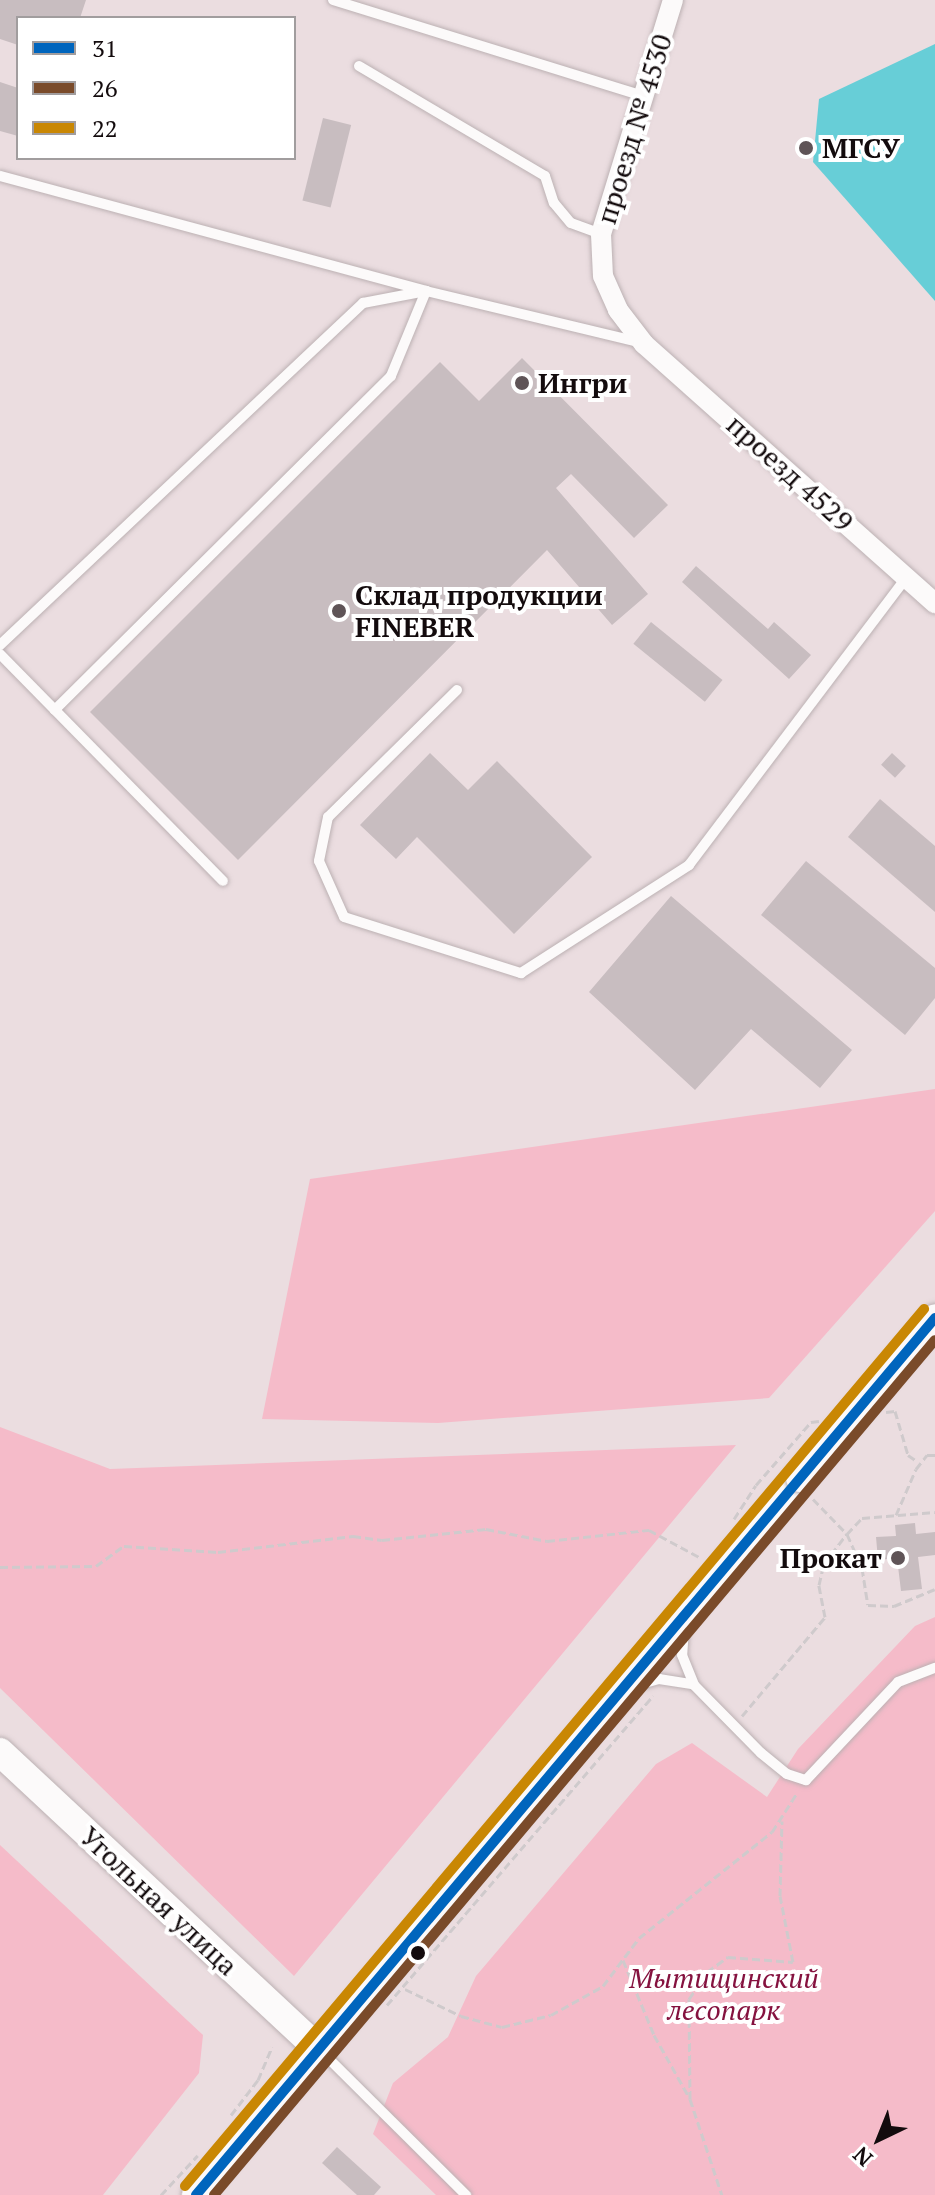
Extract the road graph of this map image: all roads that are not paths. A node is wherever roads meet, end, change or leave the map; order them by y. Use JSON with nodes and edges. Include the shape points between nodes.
{"nodes":[{"id":1,"x":333,"y":0,"type":"edge"},
{"id":2,"x":673,"y":0,"type":"edge"},
{"id":3,"x":359,"y":66,"type":"dead end"},
{"id":4,"x":644,"y":96,"type":"junction"},
{"id":5,"x":0,"y":176,"type":"edge"},
{"id":6,"x":601,"y":234,"type":"junction"},
{"id":7,"x":426,"y":291,"type":"junction"},
{"id":8,"x":644,"y":344,"type":"junction"},
{"id":9,"x":907,"y":577,"type":"junction"},
{"id":10,"x":935,"y":603,"type":"edge"},
{"id":11,"x":0,"y":645,"type":"edge"},
{"id":12,"x":0,"y":654,"type":"edge"},
{"id":13,"x":457,"y":690,"type":"dead end"},
{"id":14,"x":55,"y":710,"type":"junction"},
{"id":15,"x":223,"y":881,"type":"dead end"},
{"id":16,"x":935,"y":1318,"type":"edge"},
{"id":17,"x":688,"y":1611,"type":"junction"},
{"id":18,"x":935,"y":1668,"type":"edge"},
{"id":19,"x":694,"y":1685,"type":"junction"},
{"id":20,"x":620,"y":1692,"type":"junction"},
{"id":21,"x":0,"y":1752,"type":"edge"},
{"id":22,"x":318,"y":2049,"type":"junction"},
{"id":23,"x":196,"y":2195,"type":"edge"},
{"id":24,"x":466,"y":2195,"type":"edge"}],
"edges":[{"from":1,"to":4,"type":"lane"},
{"from":2,"to":4,"type":"street","name":"проезд № 4530"},
{"from":3,"to":6,"type":"lane","via":[[545,176],[554,203],[571,223]]},
{"from":4,"to":6,"type":"street","name":"проезд № 4530"},
{"from":5,"to":7,"type":"lane"},
{"from":6,"to":8,"type":"street","name":"проезд № 4530","via":[[603,276],[618,310]]},
{"from":7,"to":8,"type":"lane"},
{"from":7,"to":11,"type":"lane","via":[[363,303]]},
{"from":7,"to":14,"type":"lane","via":[[391,376]]},
{"from":8,"to":9,"type":"street","name":"проезд 4529"},
{"from":9,"to":10,"type":"street","name":"проезд 4529"},
{"from":9,"to":13,"type":"lane","via":[[689,865],[521,973],[344,917],[319,861],[328,817]]},
{"from":12,"to":14,"type":"lane"},
{"from":14,"to":15,"type":"lane"},
{"from":16,"to":17,"type":"main road","bridge":true,"via":[[804,1486]]},
{"from":17,"to":19,"type":"lane","via":[[682,1655]]},
{"from":17,"to":20,"type":"main road"},
{"from":18,"to":19,"type":"lane","via":[[898,1682],[806,1780],[787,1774]]},
{"from":19,"to":20,"type":"lane","via":[[659,1679]]},
{"from":20,"to":22,"type":"main road"},
{"from":21,"to":22,"type":"main road","name":"Угольная улица"},
{"from":22,"to":23,"type":"main road"},
{"from":22,"to":24,"type":"lane"}]}
